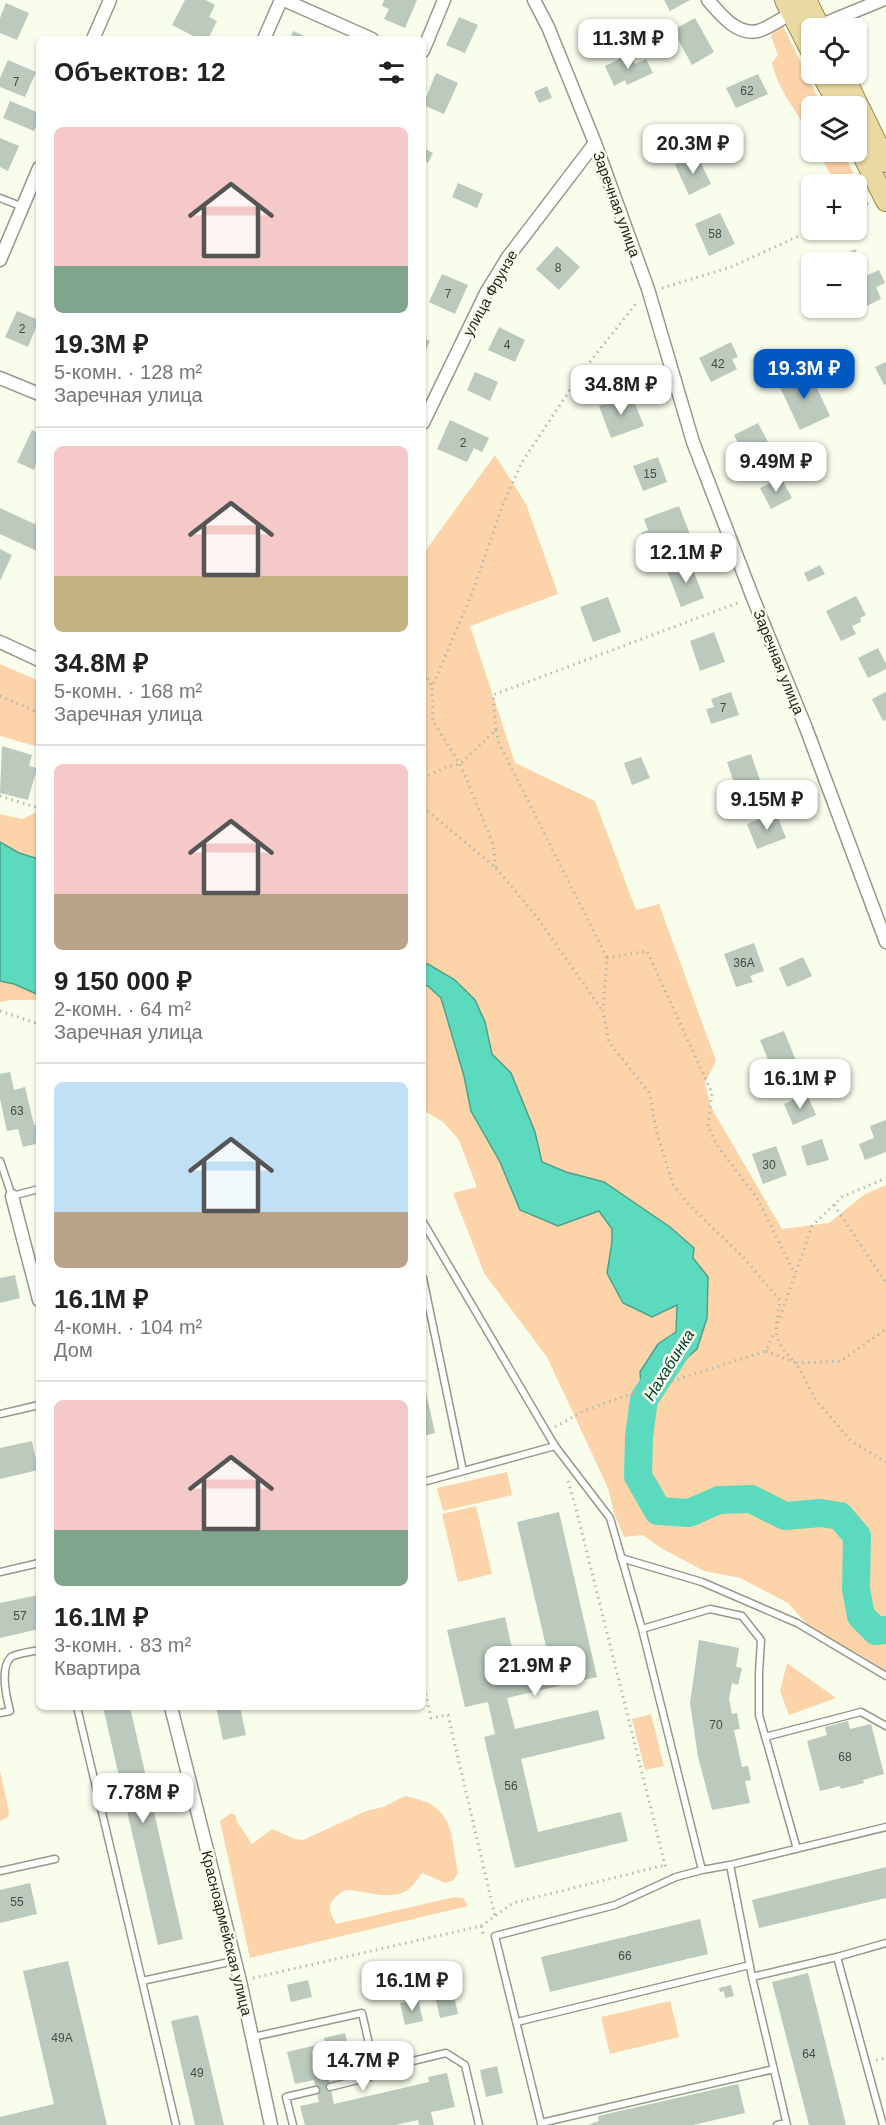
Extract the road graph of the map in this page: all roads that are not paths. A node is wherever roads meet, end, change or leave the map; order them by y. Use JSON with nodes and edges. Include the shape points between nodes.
{"nodes":[{"id":1,"x":110,"y":0,"type":"edge"},
{"id":2,"x":282,"y":0,"type":"edge"},
{"id":3,"x":444,"y":0,"type":"edge"},
{"id":4,"x":534,"y":0,"type":"edge"},
{"id":5,"x":708,"y":0,"type":"edge"},
{"id":6,"x":882,"y":0,"type":"edge"},
{"id":7,"x":794,"y":4,"type":"edge"},
{"id":8,"x":805,"y":18,"type":"edge"},
{"id":9,"x":839,"y":18,"type":"edge"},
{"id":10,"x":94,"y":36,"type":"edge"},
{"id":11,"x":265,"y":36,"type":"edge"},
{"id":12,"x":365,"y":36,"type":"edge"},
{"id":13,"x":426,"y":44,"type":"edge"},
{"id":14,"x":848,"y":84,"type":"edge"},
{"id":15,"x":595,"y":143,"type":"junction"},
{"id":16,"x":866,"y":162,"type":"edge"},
{"id":17,"x":886,"y":162,"type":"edge"},
{"id":18,"x":36,"y":175,"type":"edge"},
{"id":19,"x":0,"y":198,"type":"edge"},
{"id":20,"x":886,"y":201,"type":"edge"},
{"id":21,"x":22,"y":207,"type":"junction"},
{"id":22,"x":0,"y":260,"type":"edge"},
{"id":23,"x":0,"y":378,"type":"edge"},
{"id":24,"x":36,"y":393,"type":"edge"},
{"id":25,"x":426,"y":417,"type":"edge"},
{"id":26,"x":0,"y":642,"type":"edge"},
{"id":27,"x":36,"y":659,"type":"edge"},
{"id":28,"x":886,"y":942,"type":"edge"},
{"id":29,"x":0,"y":1161,"type":"edge"},
{"id":30,"x":1,"y":1172,"type":"edge"},
{"id":31,"x":36,"y":1190,"type":"edge"},
{"id":32,"x":12,"y":1196,"type":"junction"},
{"id":33,"x":426,"y":1227,"type":"edge"},
{"id":34,"x":36,"y":1288,"type":"edge"},
{"id":35,"x":426,"y":1292,"type":"edge"},
{"id":36,"x":36,"y":1406,"type":"edge"},
{"id":37,"x":0,"y":1414,"type":"edge"},
{"id":38,"x":555,"y":1446,"type":"junction"},
{"id":39,"x":463,"y":1471,"type":"junction"},
{"id":40,"x":426,"y":1481,"type":"edge"},
{"id":41,"x":621,"y":1558,"type":"junction"},
{"id":42,"x":36,"y":1564,"type":"edge"},
{"id":43,"x":0,"y":1572,"type":"edge"},
{"id":44,"x":642,"y":1629,"type":"junction"},
{"id":45,"x":36,"y":1651,"type":"edge"},
{"id":46,"x":886,"y":1676,"type":"edge"},
{"id":47,"x":78,"y":1710,"type":"edge"},
{"id":48,"x":172,"y":1710,"type":"edge"},
{"id":49,"x":0,"y":1713,"type":"edge"},
{"id":50,"x":886,"y":1726,"type":"edge"},
{"id":51,"x":765,"y":1737,"type":"junction"},
{"id":52,"x":886,"y":1827,"type":"edge"},
{"id":53,"x":797,"y":1849,"type":"junction"},
{"id":54,"x":55,"y":1859,"type":"dead end"},
{"id":55,"x":730,"y":1865,"type":"junction"},
{"id":56,"x":702,"y":1870,"type":"junction"},
{"id":57,"x":0,"y":1871,"type":"edge"},
{"id":58,"x":886,"y":1943,"type":"edge"},
{"id":59,"x":837,"y":1958,"type":"junction"},
{"id":60,"x":234,"y":1961,"type":"junction"},
{"id":61,"x":750,"y":1965,"type":"junction"},
{"id":62,"x":752,"y":1977,"type":"junction"},
{"id":63,"x":142,"y":1981,"type":"junction"},
{"id":64,"x":517,"y":2022,"type":"junction"},
{"id":65,"x":252,"y":2038,"type":"junction"},
{"id":66,"x":774,"y":2069,"type":"junction"},
{"id":67,"x":375,"y":2070,"type":"junction"},
{"id":68,"x":330,"y":2086,"type":"dead end"},
{"id":69,"x":316,"y":2090,"type":"dead end"},
{"id":70,"x":541,"y":2124,"type":"edge"},
{"id":71,"x":786,"y":2124,"type":"edge"},
{"id":72,"x":176,"y":2125,"type":"edge"},
{"id":73,"x":271,"y":2125,"type":"edge"},
{"id":74,"x":292,"y":2125,"type":"edge"},
{"id":75,"x":478,"y":2125,"type":"edge"},
{"id":76,"x":777,"y":2125,"type":"edge"},
{"id":77,"x":883,"y":2125,"type":"edge"}],
"edges":[{"from":1,"to":10,"type":"street"},
{"from":2,"to":11,"type":"street"},
{"from":2,"to":12,"type":"street"},
{"from":3,"to":13,"type":"street"},
{"from":4,"to":15,"type":"street","name":"Заречная улица"},
{"from":5,"to":7,"type":"street","via":[[722,17],[743,31],[758,31]]},
{"from":6,"to":9,"type":"street"},
{"from":7,"to":8,"type":"main road"},
{"from":14,"to":17,"type":"main road"},
{"from":15,"to":25,"type":"street","name":"улица Фрунзе","via":[[486,293]]},
{"from":15,"to":28,"type":"street","name":"Заречная улица","via":[[648,288],[693,442]]},
{"from":16,"to":20,"type":"main road"},
{"from":18,"to":21,"type":"street"},
{"from":19,"to":21,"type":"lane"},
{"from":21,"to":22,"type":"street"},
{"from":23,"to":24,"type":"street"},
{"from":26,"to":27,"type":"street"},
{"from":29,"to":30,"type":"lane"},
{"from":30,"to":32,"type":"lane"},
{"from":31,"to":32,"type":"lane"},
{"from":32,"to":34,"type":"street"},
{"from":33,"to":38,"type":"lane"},
{"from":35,"to":39,"type":"lane"},
{"from":36,"to":37,"type":"lane"},
{"from":38,"to":39,"type":"lane"},
{"from":38,"to":41,"type":"lane","via":[[610,1518]]},
{"from":39,"to":40,"type":"lane"},
{"from":41,"to":44,"type":"lane"},
{"from":41,"to":46,"type":"lane","via":[[702,1582],[797,1623]]},
{"from":42,"to":43,"type":"lane"},
{"from":44,"to":51,"type":"lane","via":[[710,1609],[742,1616],[761,1640],[759,1715]]},
{"from":44,"to":56,"type":"lane"},
{"from":45,"to":49,"type":"lane","via":[[3,1663],[1,1674],[10,1711]]},
{"from":47,"to":63,"type":"lane"},
{"from":48,"to":60,"type":"street","name":"Красноармейская улица"},
{"from":50,"to":51,"type":"lane","via":[[861,1712]]},
{"from":51,"to":53,"type":"lane"},
{"from":52,"to":53,"type":"lane"},
{"from":53,"to":55,"type":"lane"},
{"from":54,"to":57,"type":"lane"},
{"from":55,"to":56,"type":"lane"},
{"from":55,"to":61,"type":"lane"},
{"from":56,"to":64,"type":"lane","via":[[676,1877],[615,1905],[495,1936]]},
{"from":58,"to":59,"type":"lane"},
{"from":59,"to":62,"type":"lane"},
{"from":59,"to":77,"type":"lane"},
{"from":60,"to":63,"type":"lane"},
{"from":60,"to":65,"type":"street","name":"Красноармейская улица"},
{"from":61,"to":62,"type":"lane"},
{"from":61,"to":64,"type":"lane"},
{"from":62,"to":66,"type":"lane"},
{"from":63,"to":72,"type":"lane"},
{"from":64,"to":70,"type":"lane"},
{"from":65,"to":67,"type":"lane","via":[[362,2013]]},
{"from":65,"to":73,"type":"street","name":"Красноармейская улица"},
{"from":66,"to":70,"type":"lane"},
{"from":66,"to":71,"type":"lane"},
{"from":67,"to":68,"type":"lane","via":[[370,2077]]},
{"from":67,"to":75,"type":"lane","via":[[446,2053],[465,2065]]},
{"from":69,"to":74,"type":"lane","via":[[286,2097]]},
{"from":71,"to":76,"type":"lane"}]}
